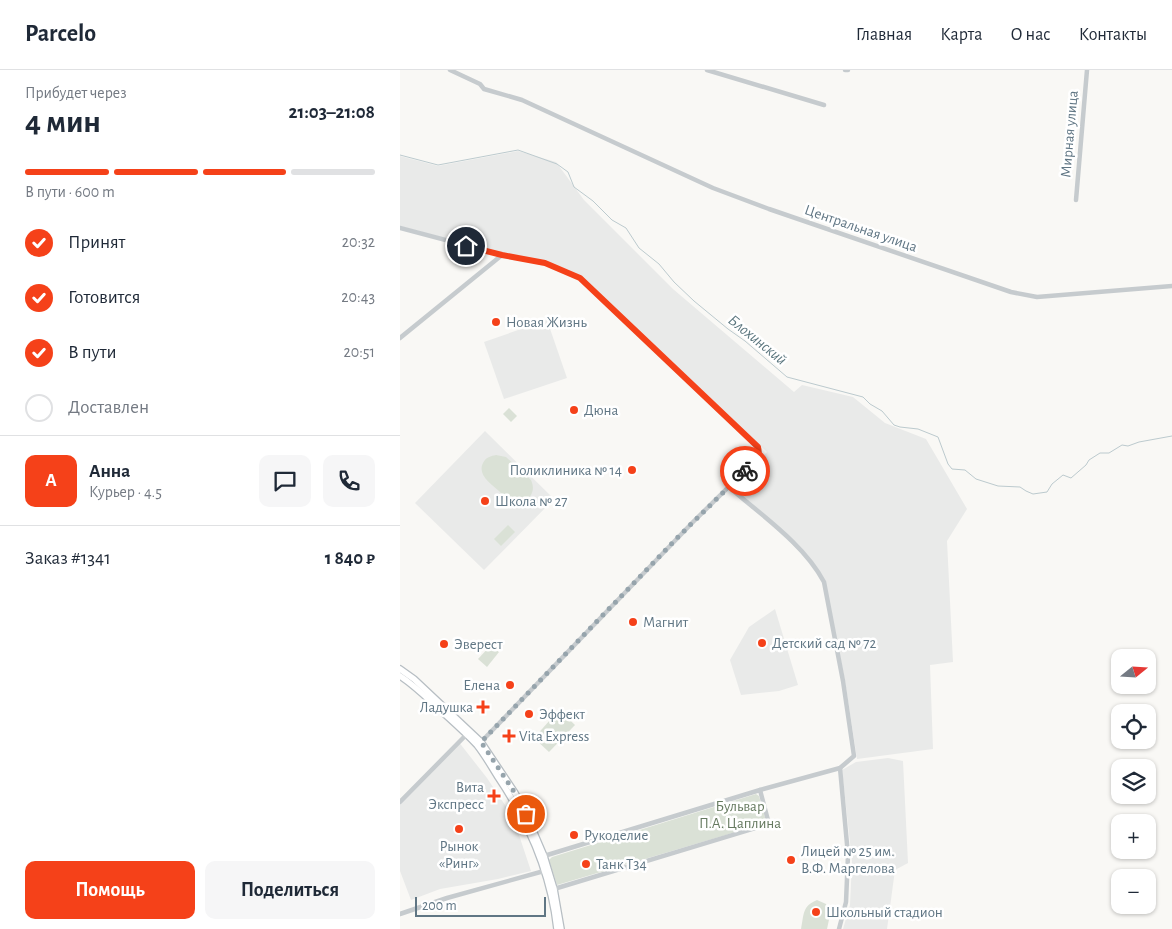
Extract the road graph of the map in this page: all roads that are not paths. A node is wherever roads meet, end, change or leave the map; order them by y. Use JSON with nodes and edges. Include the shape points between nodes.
{"nodes":[{"id":1,"x":450,"y":70,"type":"edge"},
{"id":2,"x":707,"y":70,"type":"edge"},
{"id":3,"x":1087,"y":70,"type":"edge"},
{"id":4,"x":824,"y":105,"type":"dead end"},
{"id":5,"x":1076,"y":200,"type":"dead end"},
{"id":6,"x":400,"y":228,"type":"edge"},
{"id":7,"x":502,"y":255,"type":"junction"},
{"id":8,"x":1172,"y":286,"type":"edge"},
{"id":9,"x":400,"y":338,"type":"edge"},
{"id":10,"x":729,"y":487,"type":"junction"},
{"id":11,"x":400,"y":669,"type":"edge"},
{"id":12,"x":400,"y":676,"type":"edge"},
{"id":13,"x":413,"y":681,"type":"junction"},
{"id":14,"x":466,"y":734,"type":"junction"},
{"id":15,"x":479,"y":744,"type":"junction"},
{"id":16,"x":840,"y":768,"type":"junction"},
{"id":17,"x":760,"y":790,"type":"junction"},
{"id":18,"x":400,"y":802,"type":"edge"},
{"id":19,"x":542,"y":857,"type":"junction"},
{"id":20,"x":544,"y":871,"type":"junction"},
{"id":21,"x":552,"y":890,"type":"junction"},
{"id":22,"x":400,"y":914,"type":"edge"},
{"id":23,"x":557,"y":929,"type":"edge"},
{"id":24,"x":561,"y":929,"type":"edge"},
{"id":25,"x":839,"y":929,"type":"edge"}],
"edges":[{"from":1,"to":8,"type":"street","name":"Центральная улица","via":[[484,89],[522,100],[713,188],[1011,292],[1037,297]]},
{"from":2,"to":4,"type":"street"},
{"from":3,"to":5,"type":"street","name":"Мирная улица"},
{"from":6,"to":7,"type":"street"},
{"from":7,"to":9,"type":"street"},
{"from":7,"to":10,"type":"street","via":[[545,263],[580,278],[758,447],[758,458]]},
{"from":10,"to":15,"type":"street"},
{"from":10,"to":16,"type":"street","via":[[800,548],[824,582],[854,756]]},
{"from":11,"to":13,"type":"main road"},
{"from":12,"to":13,"type":"main road"},
{"from":13,"to":14,"type":"main road"},
{"from":13,"to":15,"type":"main road"},
{"from":14,"to":15,"type":"main road"},
{"from":14,"to":18,"type":"street"},
{"from":15,"to":19,"type":"main road","via":[[515,793],[536,835]]},
{"from":16,"to":17,"type":"street"},
{"from":16,"to":25,"type":"street","via":[[848,855],[846,902]]},
{"from":17,"to":19,"type":"street"},
{"from":17,"to":21,"type":"street","via":[[769,824]]},
{"from":19,"to":20,"type":"main road"},
{"from":19,"to":21,"type":"main road"},
{"from":20,"to":21,"type":"main road"},
{"from":20,"to":22,"type":"street"},
{"from":21,"to":23,"type":"main road"},
{"from":21,"to":24,"type":"main road"}]}
